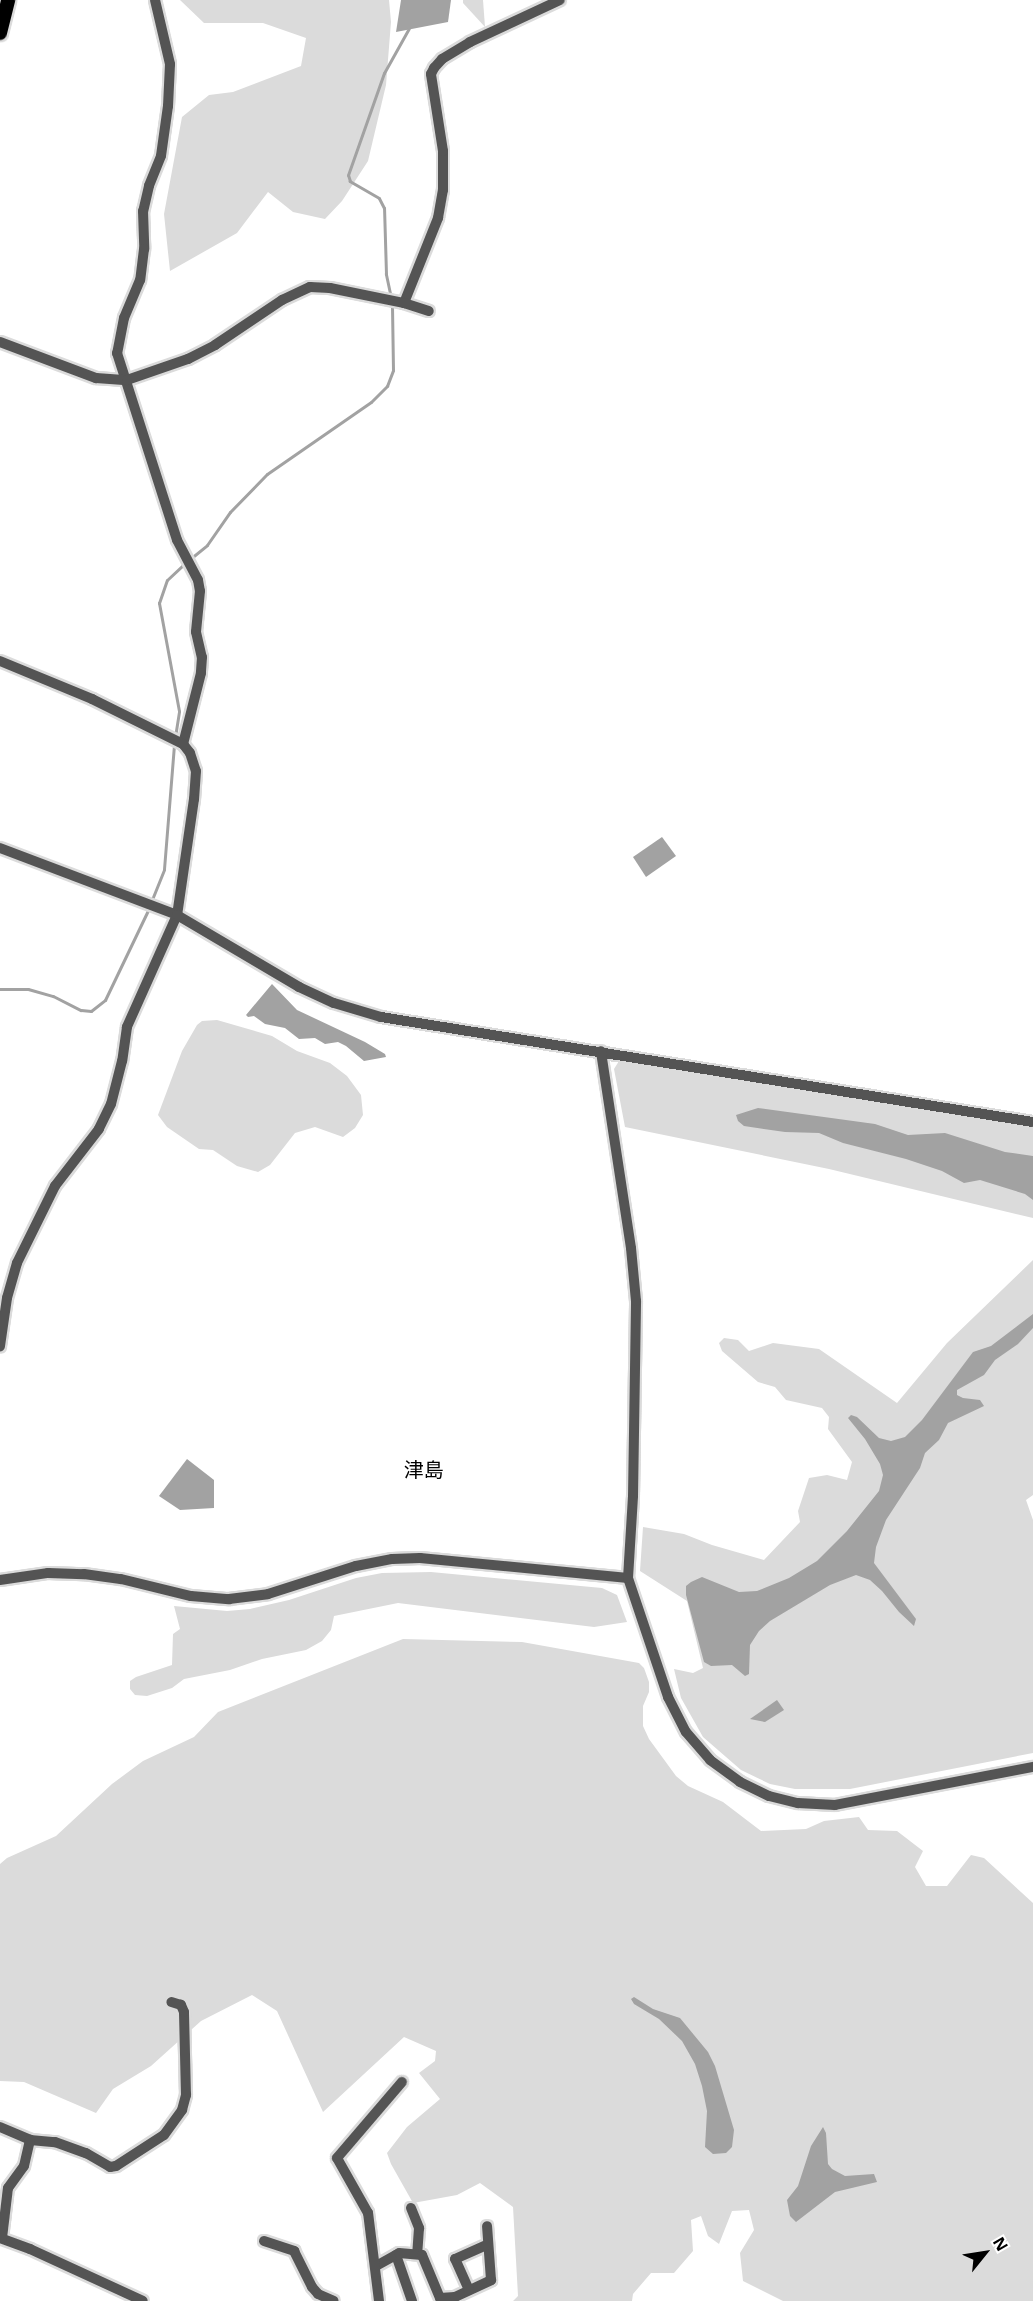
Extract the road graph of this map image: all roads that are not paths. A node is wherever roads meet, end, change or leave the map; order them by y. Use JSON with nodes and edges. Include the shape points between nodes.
{"nodes":[{"id":1,"x":8,"y":0,"type":"edge"},
{"id":2,"x":155,"y":0,"type":"edge"},
{"id":3,"x":560,"y":0,"type":"edge"},
{"id":4,"x":0,"y":33,"type":"edge"},
{"id":5,"x":404,"y":303,"type":"junction"},
{"id":6,"x":429,"y":311,"type":"dead end"},
{"id":7,"x":0,"y":342,"type":"edge"},
{"id":8,"x":127,"y":380,"type":"junction"},
{"id":9,"x":0,"y":660,"type":"edge"},
{"id":10,"x":183,"y":744,"type":"junction"},
{"id":11,"x":0,"y":848,"type":"edge"},
{"id":12,"x":177,"y":915,"type":"junction"},
{"id":13,"x":601,"y":1051,"type":"junction"},
{"id":14,"x":1033,"y":1122,"type":"edge"},
{"id":15,"x":0,"y":1346,"type":"edge"},
{"id":16,"x":0,"y":1580,"type":"edge"},
{"id":17,"x":629,"y":1583,"type":"junction"},
{"id":18,"x":1033,"y":1767,"type":"edge"},
{"id":19,"x":171,"y":2002,"type":"dead end"},
{"id":20,"x":402,"y":2082,"type":"dead end"},
{"id":21,"x":0,"y":2127,"type":"edge"},
{"id":22,"x":30,"y":2140,"type":"junction"},
{"id":23,"x":411,"y":2208,"type":"dead end"},
{"id":24,"x":487,"y":2226,"type":"dead end"},
{"id":25,"x":1,"y":2238,"type":"edge"},
{"id":26,"x":264,"y":2241,"type":"dead end"},
{"id":27,"x":488,"y":2244,"type":"junction"},
{"id":28,"x":417,"y":2254,"type":"junction"},
{"id":29,"x":396,"y":2255,"type":"junction"},
{"id":30,"x":376,"y":2266,"type":"junction"},
{"id":31,"x":469,"y":2290,"type":"junction"},
{"id":32,"x":143,"y":2301,"type":"edge"},
{"id":33,"x":334,"y":2301,"type":"edge"},
{"id":34,"x":378,"y":2301,"type":"edge"},
{"id":35,"x":412,"y":2301,"type":"edge"}],
"edges":[{"from":1,"to":4,"type":"main road"},
{"from":2,"to":8,"type":"street","via":[[170,64],[168,106],[161,156],[143,211],[140,280],[118,341],[120,365]]},
{"from":3,"to":5,"type":"street","via":[[470,42],[434,68],[431,74],[443,151],[443,190],[438,218]]},
{"from":5,"to":6,"type":"street"},
{"from":5,"to":8,"type":"street","via":[[310,287],[282,300],[197,354]]},
{"from":7,"to":8,"type":"street","via":[[96,378]]},
{"from":8,"to":10,"type":"street","via":[[177,540],[200,591],[196,632],[201,673]]},
{"from":9,"to":10,"type":"street"},
{"from":10,"to":12,"type":"street","via":[[196,771]]},
{"from":11,"to":12,"type":"street"},
{"from":12,"to":13,"type":"street","via":[[222,938],[272,972],[334,1003],[381,1017]]},
{"from":12,"to":15,"type":"street","via":[[127,1027],[111,1104],[99,1129],[55,1186],[17,1263]]},
{"from":13,"to":14,"type":"street"},
{"from":13,"to":17,"type":"street","via":[[636,1301]]},
{"from":16,"to":17,"type":"street","via":[[48,1573],[84,1574],[191,1596],[229,1599],[268,1594],[356,1566],[420,1558]]},
{"from":17,"to":18,"type":"street","via":[[668,1698],[686,1732],[710,1760],[740,1782],[769,1796],[798,1803],[835,1805]]},
{"from":19,"to":22,"type":"street","via":[[184,2012],[186,2095],[182,2110],[164,2135],[110,2167],[55,2142]]},
{"from":20,"to":30,"type":"street","via":[[337,2158],[368,2213]]},
{"from":21,"to":22,"type":"street"},
{"from":22,"to":25,"type":"street","via":[[24,2166],[8,2188]]},
{"from":23,"to":28,"type":"street","via":[[419,2228]]},
{"from":24,"to":27,"type":"street"},
{"from":25,"to":32,"type":"street"},
{"from":26,"to":33,"type":"street","via":[[294,2251],[312,2288]]},
{"from":27,"to":31,"type":"street","via":[[491,2280]]},
{"from":27,"to":31,"type":"street","via":[[456,2259]]},
{"from":28,"to":29,"type":"street"},
{"from":28,"to":31,"type":"street","via":[[426,2259],[440,2298],[455,2297]]},
{"from":29,"to":30,"type":"street"},
{"from":29,"to":35,"type":"street"},
{"from":30,"to":34,"type":"street"}]}
